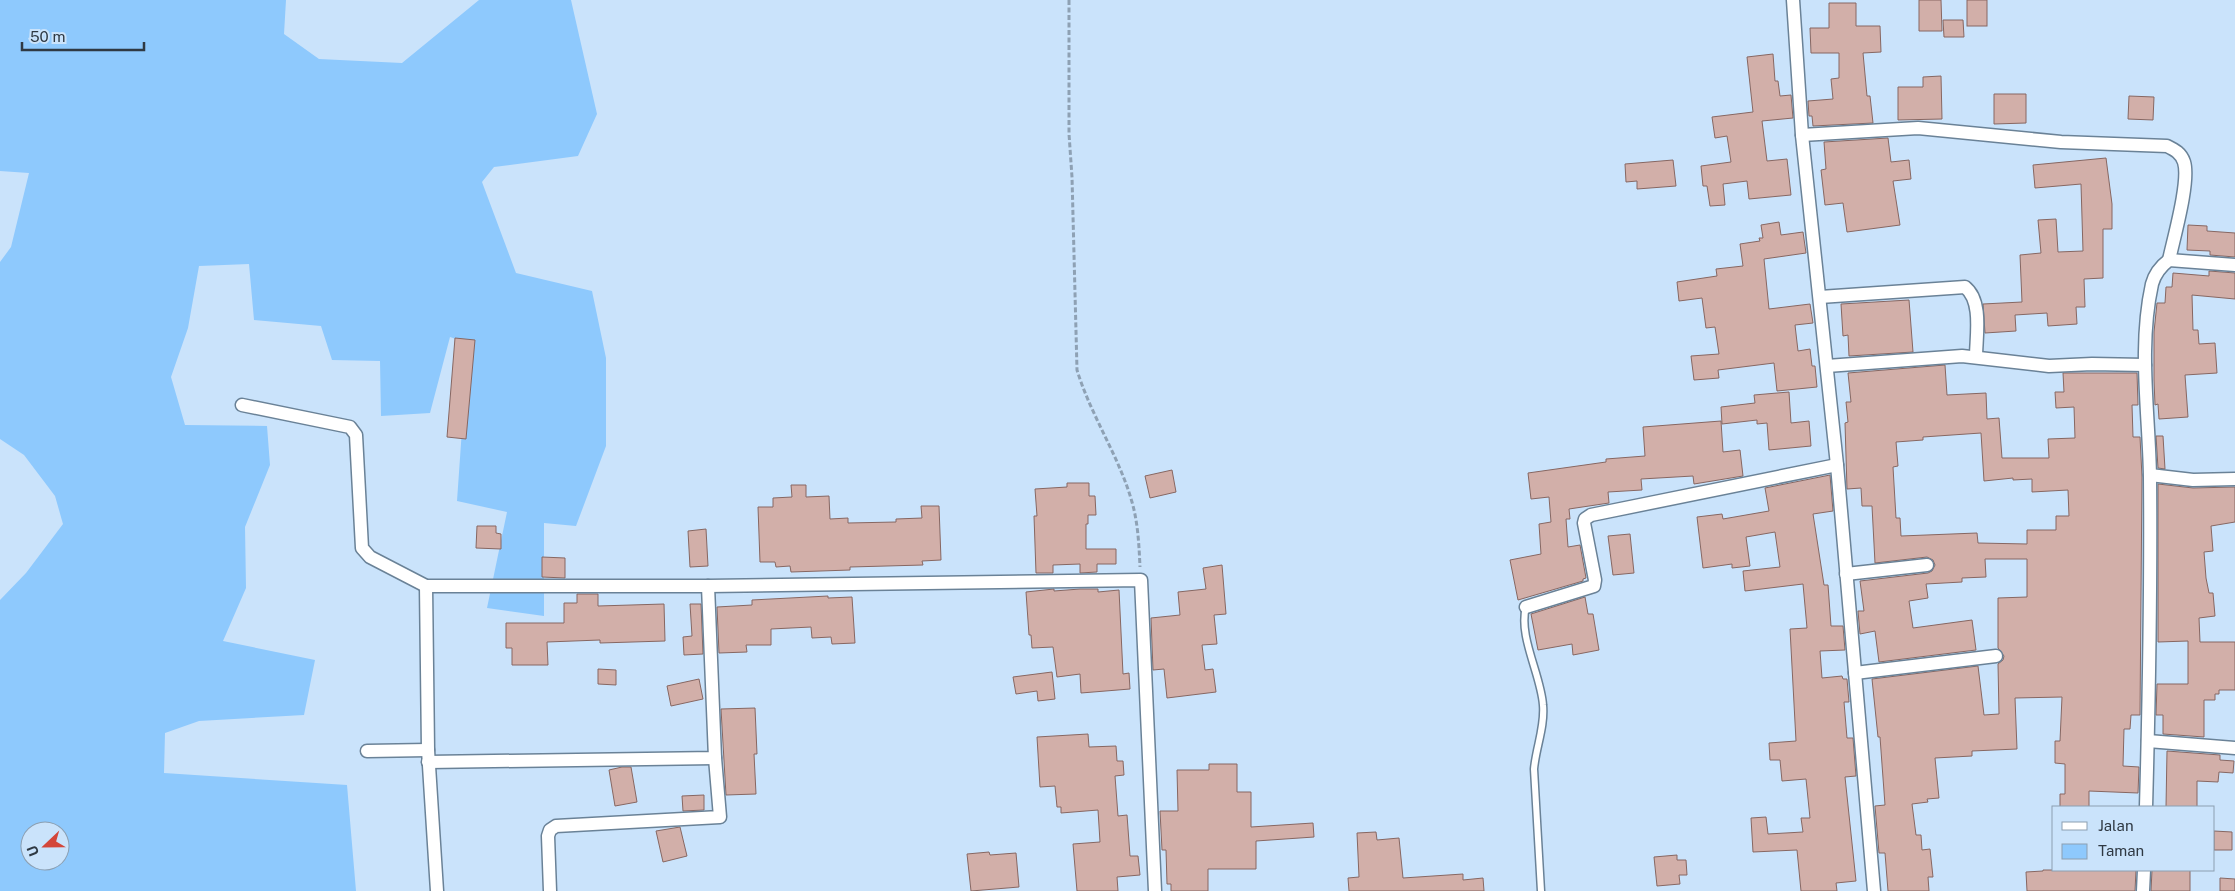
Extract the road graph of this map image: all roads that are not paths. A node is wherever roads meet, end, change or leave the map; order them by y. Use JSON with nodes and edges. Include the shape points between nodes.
{"nodes":[{"id":1,"x":1793,"y":0,"type":"edge"},
{"id":2,"x":1802,"y":135,"type":"junction"},
{"id":3,"x":2169,"y":260,"type":"junction"},
{"id":4,"x":2235,"y":265,"type":"edge"},
{"id":5,"x":1820,"y":296,"type":"junction"},
{"id":6,"x":1976,"y":357,"type":"junction"},
{"id":7,"x":2145,"y":365,"type":"junction"},
{"id":8,"x":1827,"y":366,"type":"junction"},
{"id":9,"x":242,"y":405,"type":"dead end"},
{"id":10,"x":1837,"y":465,"type":"junction"},
{"id":11,"x":2150,"y":475,"type":"junction"},
{"id":12,"x":2235,"y":479,"type":"edge"},
{"id":13,"x":1927,"y":565,"type":"dead end"},
{"id":14,"x":1846,"y":574,"type":"junction"},
{"id":15,"x":426,"y":586,"type":"junction"},
{"id":16,"x":708,"y":586,"type":"junction"},
{"id":17,"x":1526,"y":607,"type":"joint"},
{"id":18,"x":1996,"y":656,"type":"dead end"},
{"id":19,"x":1855,"y":674,"type":"junction"},
{"id":20,"x":2148,"y":741,"type":"junction"},
{"id":21,"x":2235,"y":748,"type":"edge"},
{"id":22,"x":366,"y":750,"type":"dead end"},
{"id":23,"x":428,"y":756,"type":"junction"},
{"id":24,"x":715,"y":758,"type":"junction"},
{"id":25,"x":2146,"y":806,"type":"edge"},
{"id":26,"x":2144,"y":871,"type":"edge"},
{"id":27,"x":437,"y":891,"type":"edge"},
{"id":28,"x":550,"y":891,"type":"edge"},
{"id":29,"x":1155,"y":891,"type":"edge"},
{"id":30,"x":1542,"y":891,"type":"edge"},
{"id":31,"x":1874,"y":891,"type":"edge"},
{"id":32,"x":2143,"y":891,"type":"edge"}],
"edges":[{"from":1,"to":2,"type":"street"},
{"from":2,"to":3,"type":"street","via":[[1918,128],[2060,142],[2168,146],[2184,161],[2186,176]]},
{"from":2,"to":5,"type":"street"},
{"from":3,"to":4,"type":"street"},
{"from":3,"to":7,"type":"street","via":[[2153,282],[2146,326]]},
{"from":5,"to":6,"type":"street","via":[[1965,287],[1975,303]]},
{"from":5,"to":8,"type":"street"},
{"from":6,"to":7,"type":"street","via":[[2049,366]]},
{"from":6,"to":8,"type":"street"},
{"from":7,"to":11,"type":"street"},
{"from":8,"to":10,"type":"street"},
{"from":9,"to":15,"type":"street","via":[[354,430],[362,548],[370,557]]},
{"from":10,"to":14,"type":"street"},
{"from":10,"to":17,"type":"street","via":[[1591,515],[1584,523],[1594,586]]},
{"from":11,"to":12,"type":"street","via":[[2192,480]]},
{"from":11,"to":20,"type":"street"},
{"from":13,"to":14,"type":"street"},
{"from":14,"to":19,"type":"street"},
{"from":15,"to":16,"type":"street"},
{"from":15,"to":23,"type":"street"},
{"from":16,"to":24,"type":"street"},
{"from":16,"to":29,"type":"street","via":[[1141,580]]},
{"from":17,"to":30,"type":"lane","via":[[1527,636],[1543,703],[1544,723],[1534,769]]},
{"from":18,"to":19,"type":"street"},
{"from":19,"to":31,"type":"street"},
{"from":20,"to":21,"type":"street"},
{"from":20,"to":25,"type":"street"},
{"from":22,"to":23,"type":"street"},
{"from":23,"to":24,"type":"street"},
{"from":23,"to":27,"type":"street"},
{"from":24,"to":28,"type":"street","via":[[720,817],[556,826],[549,833]]},
{"from":26,"to":32,"type":"street"}]}
